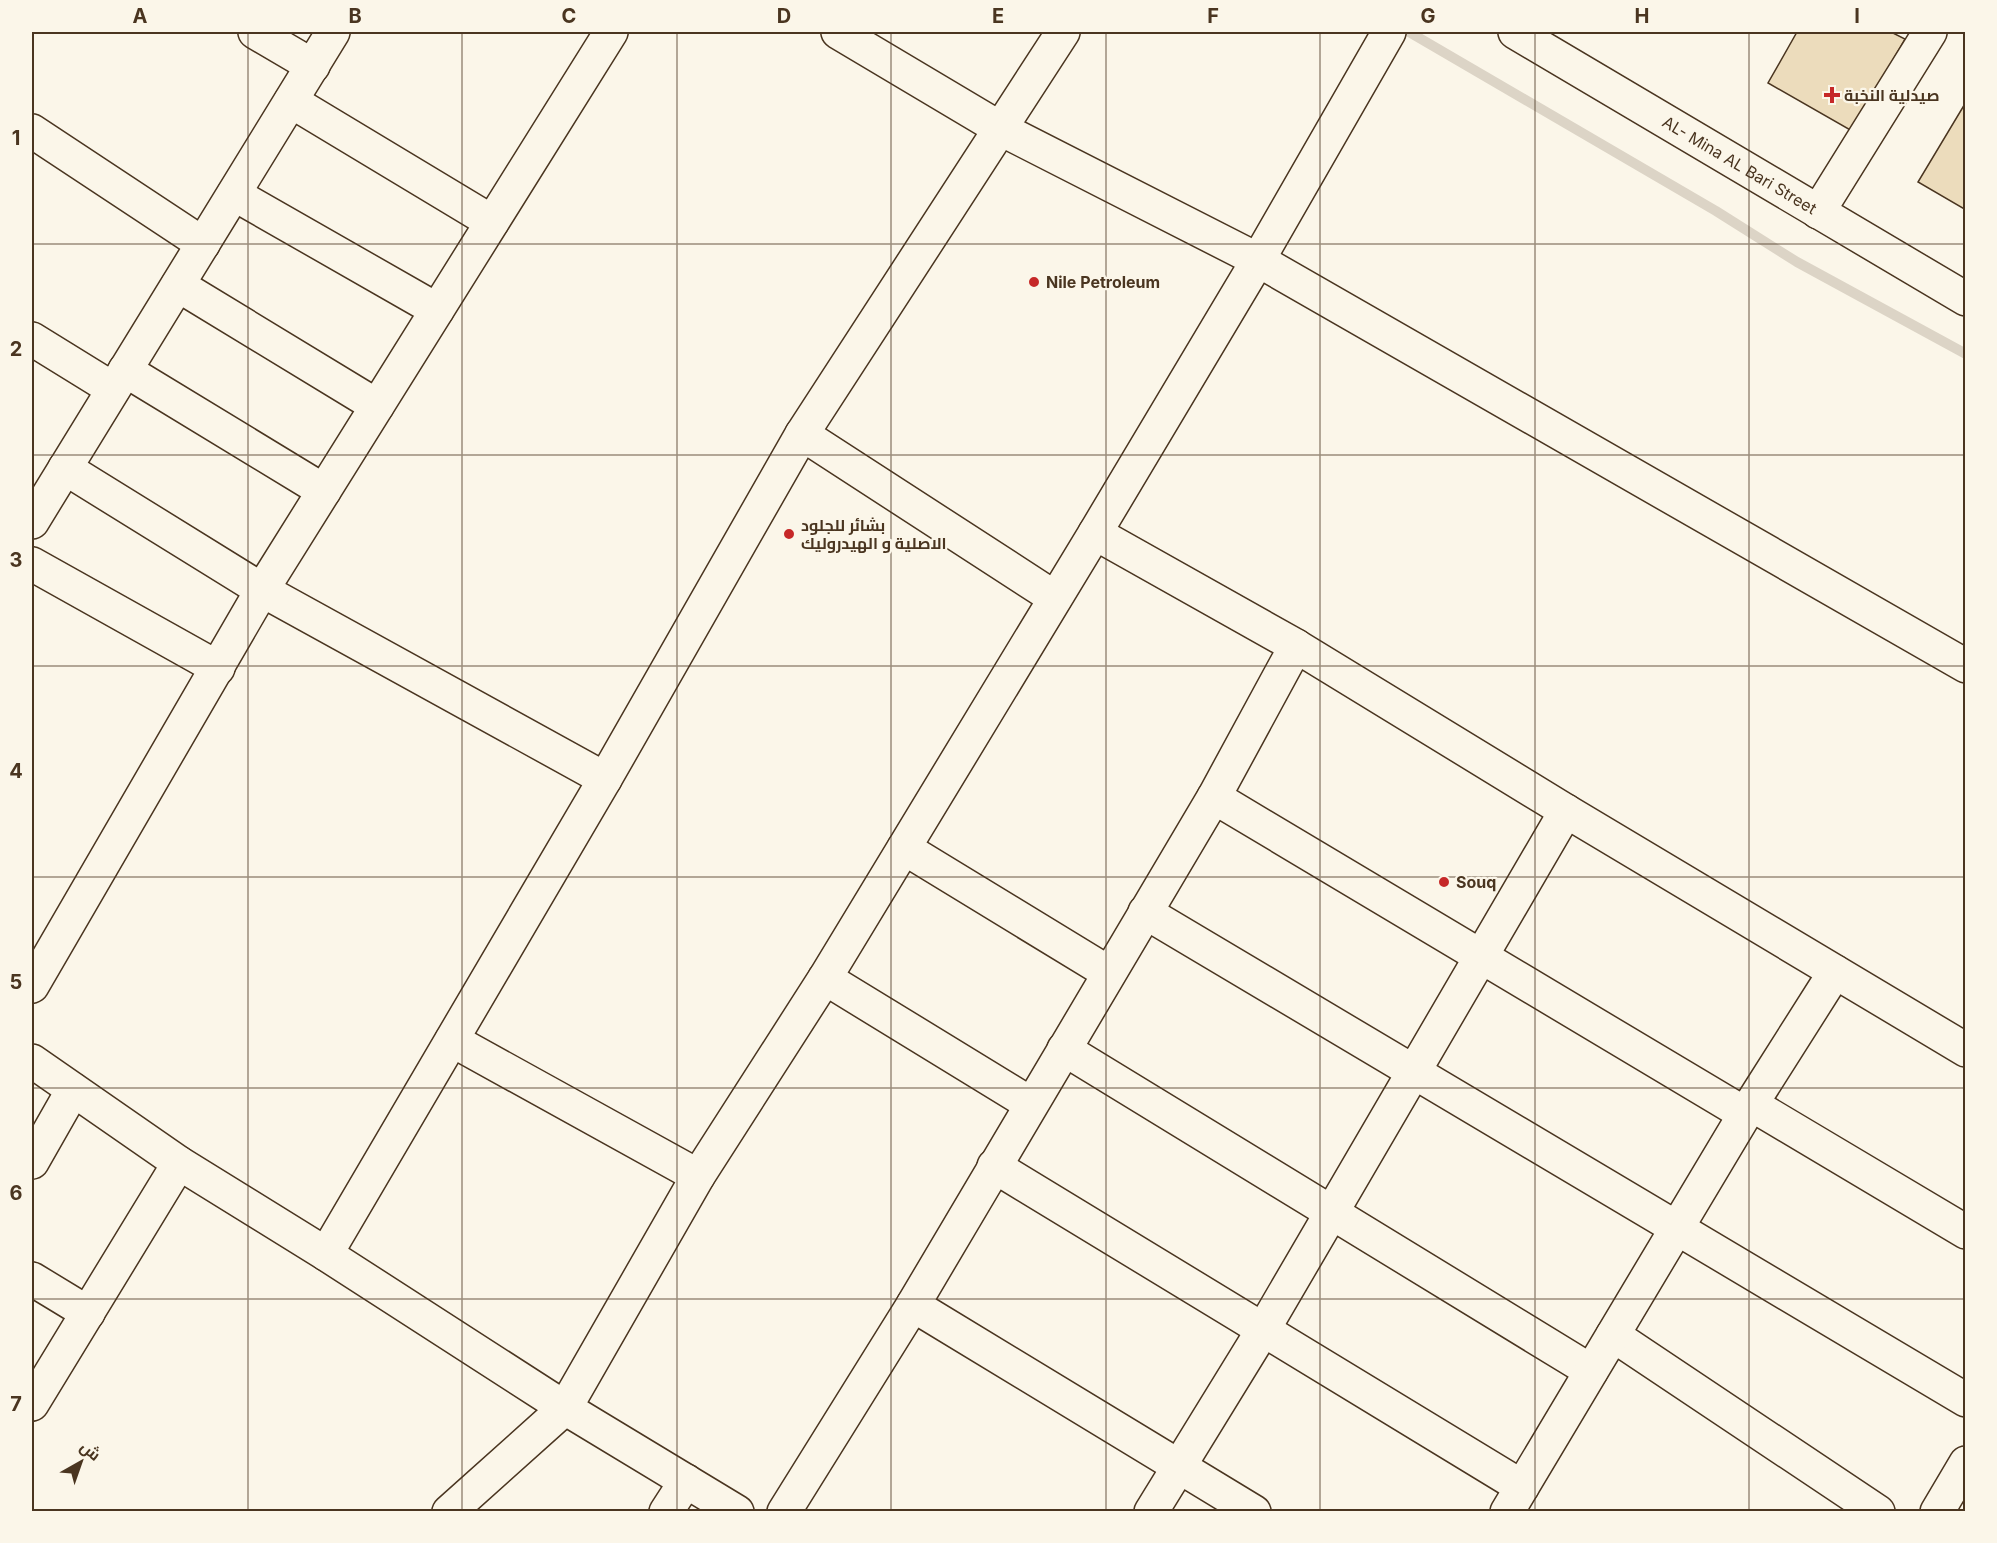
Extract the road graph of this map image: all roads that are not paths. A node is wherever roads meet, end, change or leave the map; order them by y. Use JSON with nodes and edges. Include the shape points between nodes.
{"nodes":[{"id":1,"x":255,"y":32,"type":"edge"},
{"id":2,"x":333,"y":32,"type":"edge"},
{"id":3,"x":612,"y":32,"type":"edge"},
{"id":4,"x":838,"y":32,"type":"edge"},
{"id":5,"x":1063,"y":32,"type":"edge"},
{"id":6,"x":1389,"y":32,"type":"edge"},
{"id":7,"x":1515,"y":32,"type":"edge"},
{"id":8,"x":1930,"y":32,"type":"edge"},
{"id":9,"x":313,"y":66,"type":"junction"},
{"id":10,"x":291,"y":101,"type":"junction"},
{"id":11,"x":1001,"y":129,"type":"junction"},
{"id":12,"x":32,"y":131,"type":"edge"},
{"id":13,"x":234,"y":194,"type":"junction"},
{"id":14,"x":1818,"y":212,"type":"junction"},
{"id":15,"x":492,"y":222,"type":"junction"},
{"id":16,"x":203,"y":244,"type":"junction"},
{"id":17,"x":1258,"y":260,"type":"junction"},
{"id":18,"x":178,"y":285,"type":"junction"},
{"id":19,"x":1965,"y":299,"type":"edge"},
{"id":20,"x":437,"y":310,"type":"junction"},
{"id":21,"x":32,"y":339,"type":"edge"},
{"id":22,"x":119,"y":380,"type":"junction"},
{"id":23,"x":377,"y":406,"type":"junction"},
{"id":24,"x":802,"y":434,"type":"junction"},
{"id":25,"x":64,"y":468,"type":"junction"},
{"id":26,"x":324,"y":491,"type":"junction"},
{"id":27,"x":32,"y":522,"type":"edge"},
{"id":28,"x":1095,"y":532,"type":"junction"},
{"id":29,"x":32,"y":564,"type":"edge"},
{"id":30,"x":262,"y":590,"type":"junction"},
{"id":31,"x":1055,"y":598,"type":"junction"},
{"id":32,"x":1296,"y":646,"type":"junction"},
{"id":33,"x":1965,"y":666,"type":"edge"},
{"id":34,"x":218,"y":668,"type":"junction"},
{"id":35,"x":605,"y":779,"type":"junction"},
{"id":36,"x":1214,"y":797,"type":"junction"},
{"id":37,"x":1566,"y":812,"type":"junction"},
{"id":38,"x":904,"y":848,"type":"junction"},
{"id":39,"x":1145,"y":912,"type":"junction"},
{"id":40,"x":1481,"y":956,"type":"junction"},
{"id":41,"x":1835,"y":972,"type":"junction"},
{"id":42,"x":1109,"y":973,"type":"junction"},
{"id":43,"x":825,"y":978,"type":"junction"},
{"id":44,"x":32,"y":986,"type":"edge"},
{"id":45,"x":452,"y":1040,"type":"junction"},
{"id":46,"x":1064,"y":1049,"type":"junction"},
{"id":47,"x":1965,"y":1050,"type":"edge"},
{"id":48,"x":32,"y":1061,"type":"edge"},
{"id":49,"x":1415,"y":1072,"type":"junction"},
{"id":50,"x":74,"y":1090,"type":"junction"},
{"id":51,"x":1031,"y":1104,"type":"junction"},
{"id":52,"x":1748,"y":1109,"type":"junction"},
{"id":53,"x":32,"y":1162,"type":"edge"},
{"id":54,"x":180,"y":1163,"type":"junction"},
{"id":55,"x":994,"y":1166,"type":"junction"},
{"id":56,"x":698,"y":1176,"type":"junction"},
{"id":57,"x":1331,"y":1212,"type":"junction"},
{"id":58,"x":1677,"y":1228,"type":"junction"},
{"id":59,"x":1965,"y":1232,"type":"edge"},
{"id":60,"x":326,"y":1254,"type":"junction"},
{"id":61,"x":32,"y":1279,"type":"edge"},
{"id":62,"x":913,"y":1305,"type":"junction"},
{"id":63,"x":88,"y":1313,"type":"junction"},
{"id":64,"x":1263,"y":1330,"type":"junction"},
{"id":65,"x":1613,"y":1335,"type":"junction"},
{"id":66,"x":1592,"y":1371,"type":"junction"},
{"id":67,"x":1965,"y":1400,"type":"edge"},
{"id":68,"x":32,"y":1404,"type":"edge"},
{"id":69,"x":564,"y":1408,"type":"junction"},
{"id":70,"x":1965,"y":1463,"type":"edge"},
{"id":71,"x":1179,"y":1466,"type":"junction"},
{"id":72,"x":686,"y":1481,"type":"junction"},
{"id":73,"x":1514,"y":1499,"type":"edge"},
{"id":74,"x":449,"y":1512,"type":"edge"},
{"id":75,"x":666,"y":1512,"type":"edge"},
{"id":76,"x":737,"y":1512,"type":"edge"},
{"id":77,"x":784,"y":1512,"type":"edge"},
{"id":78,"x":1151,"y":1512,"type":"edge"},
{"id":79,"x":1254,"y":1512,"type":"edge"},
{"id":80,"x":1878,"y":1512,"type":"edge"},
{"id":81,"x":1937,"y":1512,"type":"edge"}],
"edges":[{"from":1,"to":9,"type":"main road"},
{"from":2,"to":9,"type":"main road"},
{"from":3,"to":15,"type":"main road"},
{"from":4,"to":11,"type":"main road"},
{"from":5,"to":11,"type":"main road"},
{"from":6,"to":17,"type":"main road"},
{"from":7,"to":14,"type":"main road","name":"AL- Mina AL Bari Street"},
{"from":8,"to":14,"type":"main road"},
{"from":9,"to":10,"type":"main road"},
{"from":10,"to":13,"type":"main road"},
{"from":10,"to":15,"type":"main road"},
{"from":11,"to":17,"type":"main road"},
{"from":11,"to":24,"type":"main road"},
{"from":12,"to":16,"type":"main road"},
{"from":13,"to":16,"type":"main road"},
{"from":13,"to":20,"type":"main road"},
{"from":14,"to":19,"type":"main road","name":"AL- Mina AL Bari Street"},
{"from":15,"to":20,"type":"main road"},
{"from":16,"to":18,"type":"main road"},
{"from":17,"to":28,"type":"main road"},
{"from":17,"to":33,"type":"main road"},
{"from":18,"to":22,"type":"main road"},
{"from":18,"to":23,"type":"main road"},
{"from":20,"to":23,"type":"main road"},
{"from":21,"to":22,"type":"main road"},
{"from":22,"to":25,"type":"main road"},
{"from":22,"to":26,"type":"main road"},
{"from":23,"to":26,"type":"main road"},
{"from":24,"to":31,"type":"main road"},
{"from":24,"to":35,"type":"main road"},
{"from":25,"to":27,"type":"main road"},
{"from":25,"to":30,"type":"main road"},
{"from":26,"to":30,"type":"main road"},
{"from":28,"to":31,"type":"main road"},
{"from":28,"to":32,"type":"main road"},
{"from":29,"to":34,"type":"main road"},
{"from":30,"to":34,"type":"main road"},
{"from":30,"to":35,"type":"main road"},
{"from":31,"to":38,"type":"main road"},
{"from":32,"to":36,"type":"main road"},
{"from":32,"to":37,"type":"main road"},
{"from":34,"to":44,"type":"main road"},
{"from":35,"to":45,"type":"main road"},
{"from":36,"to":39,"type":"main road"},
{"from":36,"to":40,"type":"main road"},
{"from":37,"to":40,"type":"main road"},
{"from":37,"to":41,"type":"main road"},
{"from":38,"to":42,"type":"main road"},
{"from":38,"to":43,"type":"main road"},
{"from":39,"to":42,"type":"main road"},
{"from":39,"to":49,"type":"main road"},
{"from":40,"to":49,"type":"main road"},
{"from":40,"to":52,"type":"main road"},
{"from":41,"to":47,"type":"main road"},
{"from":41,"to":52,"type":"main road"},
{"from":42,"to":46,"type":"main road"},
{"from":43,"to":51,"type":"main road"},
{"from":43,"to":56,"type":"main road"},
{"from":45,"to":56,"type":"main road"},
{"from":45,"to":60,"type":"main road"},
{"from":46,"to":51,"type":"main road"},
{"from":46,"to":57,"type":"main road"},
{"from":48,"to":50,"type":"main road"},
{"from":49,"to":57,"type":"main road"},
{"from":49,"to":58,"type":"main road"},
{"from":50,"to":53,"type":"main road"},
{"from":50,"to":54,"type":"main road"},
{"from":51,"to":55,"type":"main road"},
{"from":52,"to":58,"type":"main road"},
{"from":52,"to":59,"type":"main road"},
{"from":54,"to":60,"type":"main road"},
{"from":54,"to":63,"type":"main road"},
{"from":55,"to":62,"type":"main road"},
{"from":55,"to":64,"type":"main road"},
{"from":56,"to":69,"type":"main road"},
{"from":57,"to":64,"type":"main road"},
{"from":57,"to":66,"type":"main road"},
{"from":58,"to":65,"type":"main road"},
{"from":58,"to":67,"type":"main road"},
{"from":60,"to":69,"type":"main road"},
{"from":61,"to":63,"type":"main road"},
{"from":62,"to":71,"type":"main road"},
{"from":62,"to":77,"type":"main road"},
{"from":63,"to":68,"type":"main road"},
{"from":64,"to":71,"type":"main road"},
{"from":64,"to":73,"type":"main road"},
{"from":65,"to":66,"type":"main road"},
{"from":65,"to":80,"type":"main road"},
{"from":66,"to":73,"type":"main road"},
{"from":69,"to":72,"type":"main road"},
{"from":69,"to":74,"type":"main road"},
{"from":70,"to":81,"type":"main road"},
{"from":71,"to":78,"type":"main road"},
{"from":71,"to":79,"type":"main road"},
{"from":72,"to":75,"type":"main road"},
{"from":72,"to":76,"type":"main road"}]}
